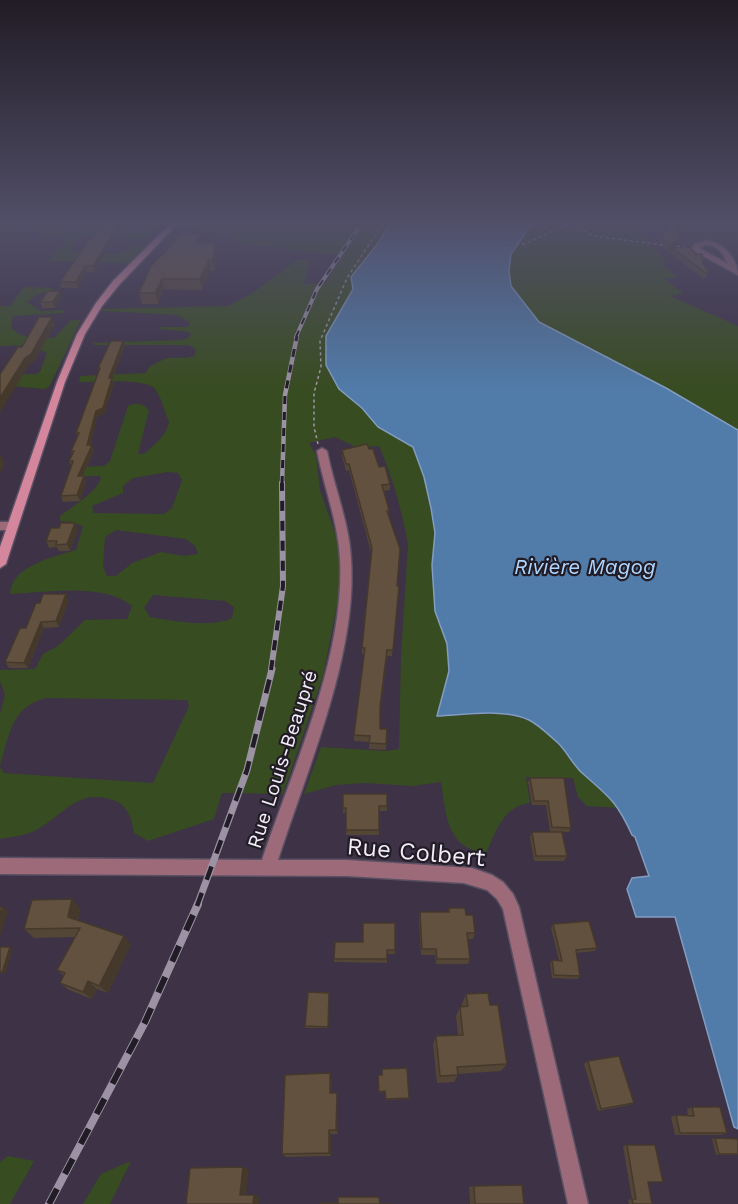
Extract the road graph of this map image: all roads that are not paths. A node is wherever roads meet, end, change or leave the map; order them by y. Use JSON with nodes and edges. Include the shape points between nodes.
{"nodes":[{"id":1,"x":122,"y":276,"type":"edge"},
{"id":2,"x":322,"y":451,"type":"road end"},
{"id":3,"x":0,"y":526,"type":"edge"},
{"id":4,"x":13,"y":526,"type":"junction"},
{"id":5,"x":0,"y":564,"type":"edge"},
{"id":6,"x":0,"y":866,"type":"edge"},
{"id":7,"x":268,"y":867,"type":"junction"},
{"id":8,"x":578,"y":1204,"type":"edge"}],
"edges":[{"from":1,"to":4,"type":"street","via":[[89,320],[61,382]]},
{"from":2,"to":7,"type":"street","name":"Rue Louis-Beaupré","via":[[342,536],[344,591],[321,711]]},
{"from":3,"to":4,"type":"street"},
{"from":4,"to":5,"type":"street"},
{"from":6,"to":7,"type":"street","name":"Rue Colbert"},
{"from":7,"to":8,"type":"street","name":"Rue Colbert","via":[[464,875],[499,888],[511,907]]}]}
